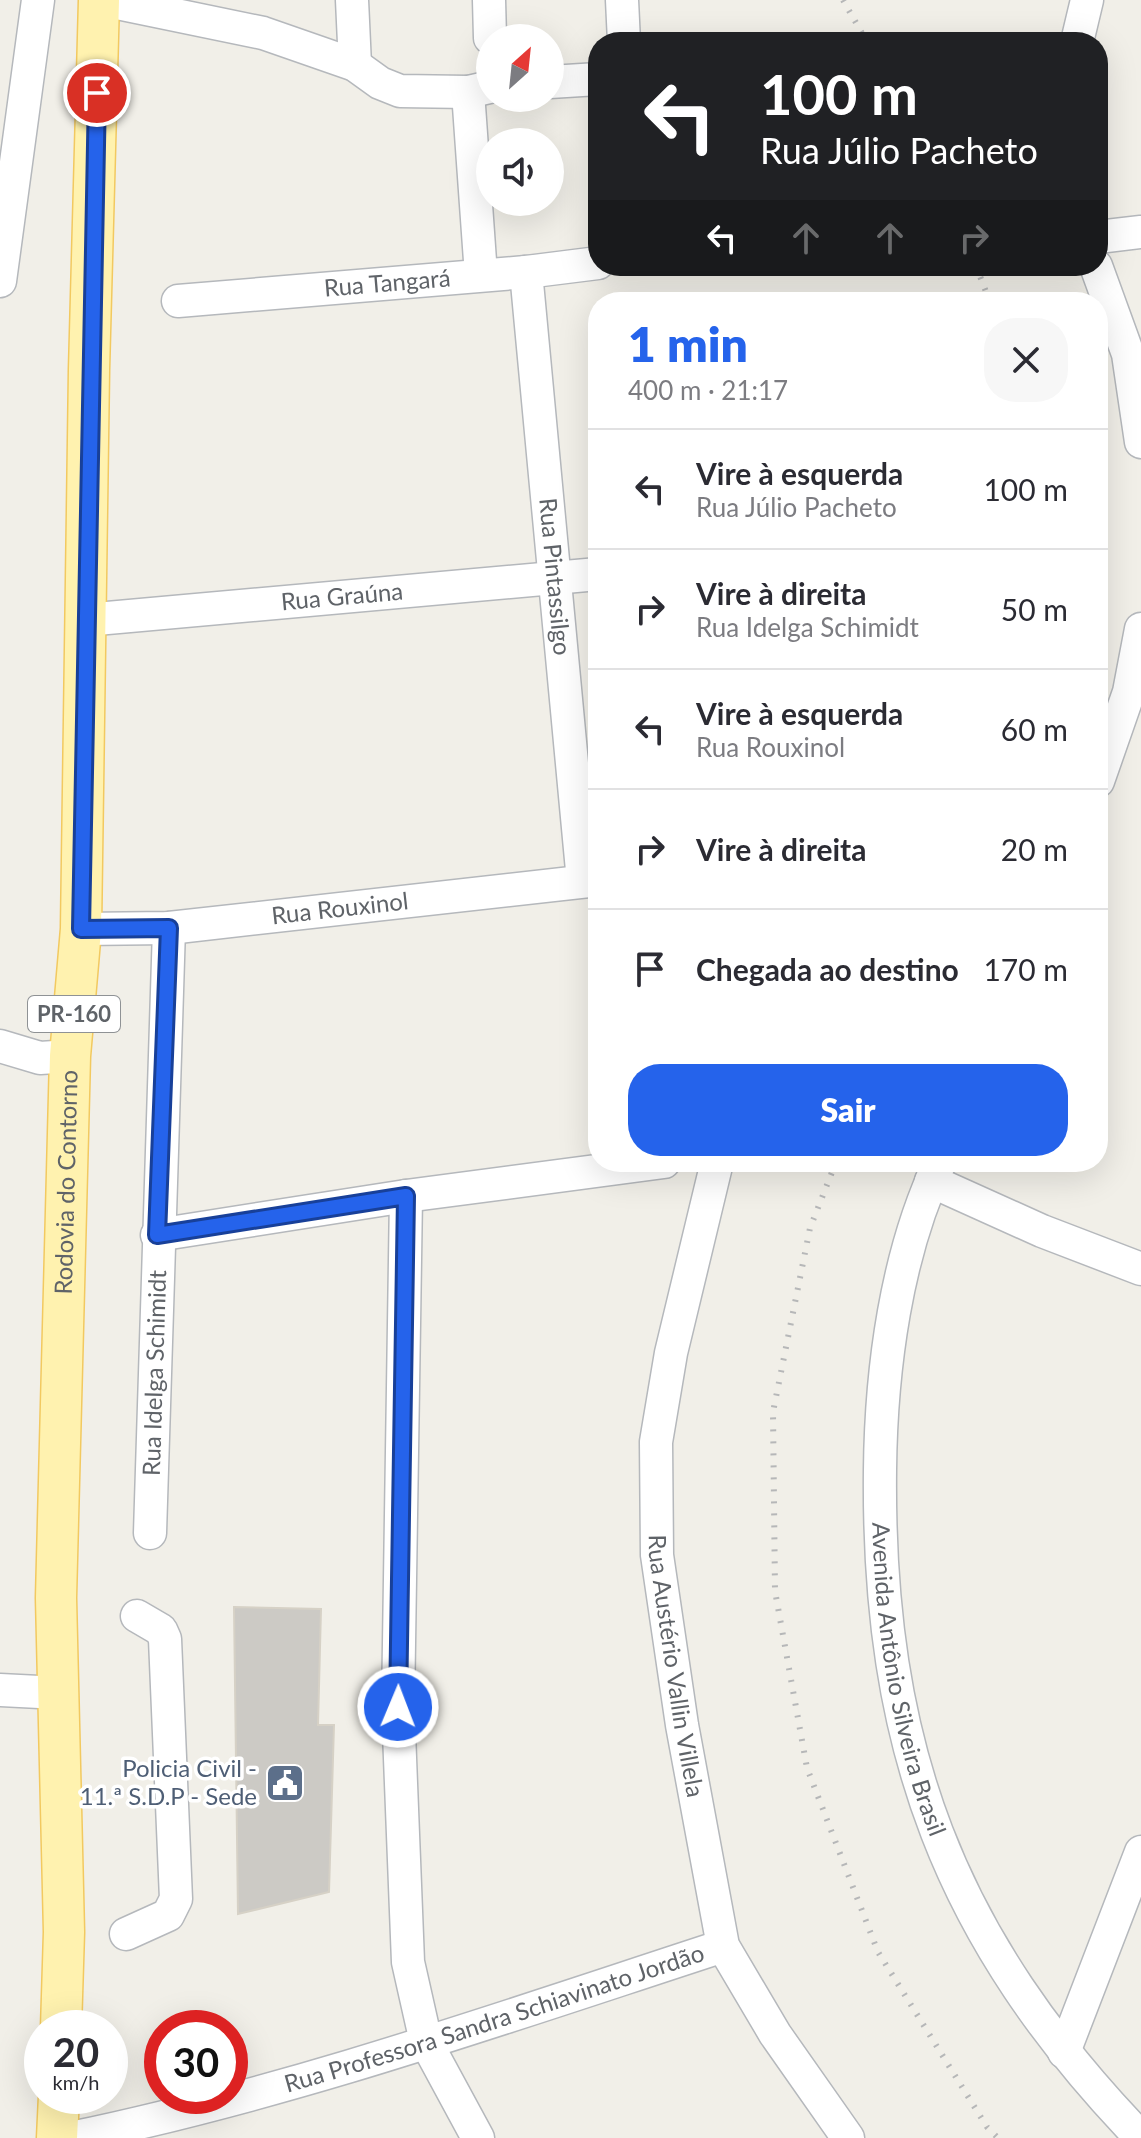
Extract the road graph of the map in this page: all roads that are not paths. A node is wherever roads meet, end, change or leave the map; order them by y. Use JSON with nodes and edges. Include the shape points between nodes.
{"nodes":[{"id":1,"x":38,"y":0,"type":"edge"},
{"id":2,"x":101,"y":0,"type":"edge"},
{"id":3,"x":352,"y":0,"type":"edge"},
{"id":4,"x":489,"y":0,"type":"edge"},
{"id":5,"x":622,"y":0,"type":"edge"},
{"id":6,"x":1087,"y":0,"type":"edge"},
{"id":7,"x":490,"y":24,"type":"edge"},
{"id":8,"x":624,"y":32,"type":"edge"},
{"id":9,"x":1079,"y":32,"type":"edge"},
{"id":10,"x":355,"y":65,"type":"junction"},
{"id":11,"x":588,"y":80,"type":"edge"},
{"id":12,"x":564,"y":81,"type":"edge"},
{"id":13,"x":476,"y":90,"type":"edge"},
{"id":14,"x":479,"y":112,"type":"edge"},
{"id":15,"x":1141,"y":232,"type":"edge"},
{"id":16,"x":1108,"y":236,"type":"edge"},
{"id":17,"x":588,"y":264,"type":"edge"},
{"id":18,"x":526,"y":272,"type":"junction"},
{"id":19,"x":481,"y":275,"type":"junction"},
{"id":20,"x":0,"y":281,"type":"edge"},
{"id":21,"x":1108,"y":299,"type":"edge"},
{"id":22,"x":178,"y":301,"type":"dead end"},
{"id":23,"x":1141,"y":442,"type":"edge"},
{"id":24,"x":588,"y":575,"type":"edge"},
{"id":25,"x":556,"y":577,"type":"junction"},
{"id":26,"x":85,"y":620,"type":"junction"},
{"id":27,"x":1141,"y":629,"type":"edge"},
{"id":28,"x":1140,"y":639,"type":"edge"},
{"id":29,"x":1108,"y":752,"type":"edge"},
{"id":30,"x":588,"y":863,"type":"edge"},
{"id":31,"x":588,"y":881,"type":"edge"},
{"id":32,"x":169,"y":928,"type":"junction"},
{"id":33,"x":81,"y":929,"type":"junction"},
{"id":34,"x":0,"y":1046,"type":"edge"},
{"id":35,"x":70,"y":1056,"type":"junction"},
{"id":36,"x":588,"y":1172,"type":"edge"},
{"id":37,"x":715,"y":1172,"type":"edge"},
{"id":38,"x":935,"y":1172,"type":"edge"},
{"id":39,"x":937,"y":1172,"type":"edge"},
{"id":40,"x":406,"y":1196,"type":"junction"},
{"id":41,"x":157,"y":1235,"type":"junction"},
{"id":42,"x":1141,"y":1269,"type":"edge"},
{"id":43,"x":150,"y":1533,"type":"dead end"},
{"id":44,"x":137,"y":1616,"type":"dead end"},
{"id":45,"x":0,"y":1690,"type":"edge"},
{"id":46,"x":59,"y":1693,"type":"junction"},
{"id":47,"x":1141,"y":1852,"type":"edge"},
{"id":48,"x":126,"y":1934,"type":"dead end"},
{"id":49,"x":723,"y":1946,"type":"junction"},
{"id":50,"x":62,"y":2010,"type":"edge"},
{"id":51,"x":426,"y":2042,"type":"junction"},
{"id":52,"x":1064,"y":2052,"type":"junction"},
{"id":53,"x":58,"y":2114,"type":"edge"},
{"id":54,"x":173,"y":2128,"type":"edge"},
{"id":55,"x":57,"y":2138,"type":"edge"},
{"id":56,"x":71,"y":2138,"type":"edge"},
{"id":57,"x":478,"y":2138,"type":"edge"},
{"id":58,"x":848,"y":2138,"type":"edge"},
{"id":59,"x":1141,"y":2138,"type":"edge"}],
"edges":[{"from":1,"to":20,"type":"street"},
{"from":2,"to":10,"type":"street","via":[[263,33]]},
{"from":2,"to":26,"type":"main road","name":"Rodovia do Contorno","number":"PR-160"},
{"from":3,"to":10,"type":"street"},
{"from":4,"to":7,"type":"street"},
{"from":5,"to":8,"type":"street"},
{"from":6,"to":9,"type":"street"},
{"from":10,"to":13,"type":"street","via":[[400,91]]},
{"from":11,"to":12,"type":"street"},
{"from":14,"to":19,"type":"street"},
{"from":15,"to":16,"type":"street"},
{"from":17,"to":18,"type":"street","name":"Rua Tangará"},
{"from":18,"to":19,"type":"street","name":"Rua Tangará"},
{"from":18,"to":25,"type":"street","name":"Rua Pintassilgo"},
{"from":19,"to":22,"type":"street","name":"Rua Tangará"},
{"from":21,"to":23,"type":"street","via":[[1128,354]]},
{"from":24,"to":25,"type":"street","name":"Rua Graúna"},
{"from":25,"to":26,"type":"street","name":"Rua Graúna"},
{"from":25,"to":30,"type":"street","name":"Rua Pintassilgo"},
{"from":26,"to":33,"type":"main road","name":"Rodovia do Contorno","number":"PR-160"},
{"from":27,"to":28,"type":"street"},
{"from":28,"to":29,"type":"street"},
{"from":31,"to":32,"type":"street","name":"Rua Rouxinol"},
{"from":32,"to":33,"type":"street","name":"Rua Rouxinol"},
{"from":32,"to":41,"type":"street","name":"Rua Idelga Schimidt"},
{"from":33,"to":35,"type":"main road","name":"Rodovia do Contorno","number":"PR-160"},
{"from":34,"to":35,"type":"street","via":[[40,1058]]},
{"from":35,"to":46,"type":"main road","name":"Rodovia do Contorno","number":"PR-160","via":[[56,1598]]},
{"from":36,"to":40,"type":"street"},
{"from":37,"to":49,"type":"street","name":"Rua Austério Vallin Villela","via":[[671,1353],[656,1442],[657,1541],[682,1725]]},
{"from":38,"to":52,"type":"street","name":"Avenida Antônio Silveira Brasil","via":[[888,1342],[882,1414],[879,1553],[893,1683],[916,1778],[962,1894],[1023,1999]]},
{"from":39,"to":42,"type":"street","via":[[1042,1231]]},
{"from":40,"to":41,"type":"street"},
{"from":40,"to":51,"type":"street","via":[[398,1707],[408,1962]]},
{"from":41,"to":43,"type":"street","name":"Rua Idelga Schimidt"},
{"from":44,"to":48,"type":"street","via":[[161,1630],[165,1639],[176,1899],[168,1915]]},
{"from":45,"to":46,"type":"street"},
{"from":46,"to":50,"type":"main road","name":"Rodovia do Contorno","number":"PR-160"},
{"from":47,"to":52,"type":"street"},
{"from":49,"to":51,"type":"street","name":"Rua Professora Sandra Schiavinato Jordão"},
{"from":49,"to":58,"type":"street","name":"Rua Austério Vallin Villela","via":[[775,2034]]},
{"from":51,"to":54,"type":"street","name":"Rua Professora Sandra Schiavinato Jordão"},
{"from":51,"to":57,"type":"street"},
{"from":52,"to":59,"type":"street","name":"Avenida Antônio Silveira Brasil"},
{"from":53,"to":55,"type":"main road"},
{"from":54,"to":56,"type":"street","name":"Rua Professora Sandra Schiavinato Jordão"}]}
